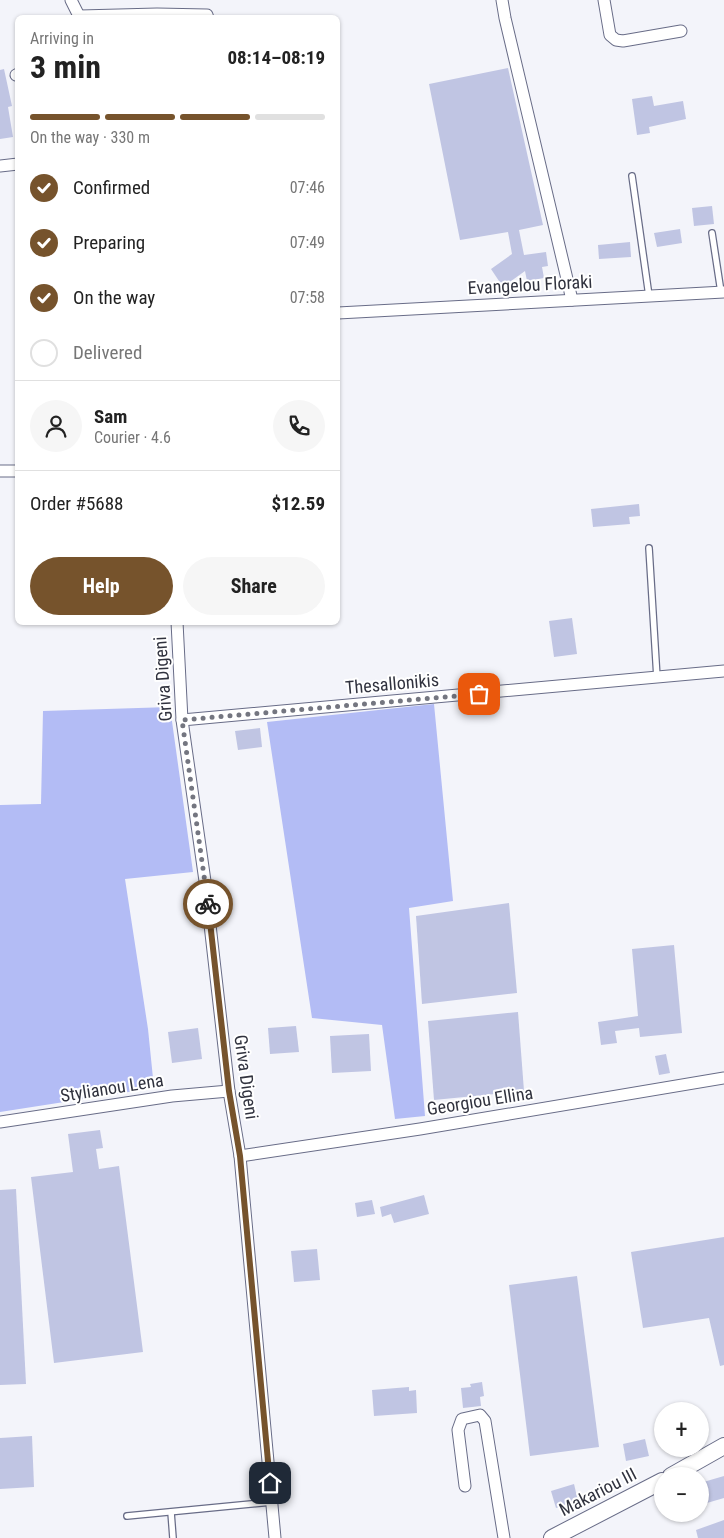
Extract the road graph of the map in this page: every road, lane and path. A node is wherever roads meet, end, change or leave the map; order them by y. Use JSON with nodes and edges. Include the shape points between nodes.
{"nodes":[{"id":1,"x":71,"y":0,"type":"edge"},
{"id":2,"x":502,"y":0,"type":"edge"},
{"id":3,"x":604,"y":0,"type":"edge"},
{"id":4,"x":79,"y":15,"type":"edge"},
{"id":5,"x":131,"y":15,"type":"edge"},
{"id":6,"x":207,"y":15,"type":"edge"},
{"id":7,"x":681,"y":31,"type":"dead end"},
{"id":8,"x":15,"y":164,"type":"edge"},
{"id":9,"x":0,"y":166,"type":"edge"},
{"id":10,"x":632,"y":176,"type":"dead end"},
{"id":11,"x":712,"y":233,"type":"dead end"},
{"id":12,"x":722,"y":292,"type":"edge"},
{"id":13,"x":649,"y":296,"type":"junction"},
{"id":14,"x":572,"y":300,"type":"junction"},
{"id":15,"x":340,"y":313,"type":"edge"},
{"id":16,"x":15,"y":470,"type":"edge"},
{"id":17,"x":0,"y":471,"type":"edge"},
{"id":18,"x":648,"y":548,"type":"dead end"},
{"id":19,"x":177,"y":625,"type":"edge"},
{"id":20,"x":724,"y":671,"type":"edge"},
{"id":21,"x":657,"y":678,"type":"junction"},
{"id":22,"x":182,"y":720,"type":"junction"},
{"id":23,"x":724,"y":1078,"type":"edge"},
{"id":24,"x":229,"y":1091,"type":"junction"},
{"id":25,"x":0,"y":1122,"type":"edge"},
{"id":26,"x":240,"y":1156,"type":"junction"},
{"id":27,"x":724,"y":1446,"type":"edge"},
{"id":28,"x":687,"y":1467,"type":"edge"},
{"id":29,"x":654,"y":1485,"type":"edge"},
{"id":30,"x":465,"y":1486,"type":"dead end"},
{"id":31,"x":272,"y":1502,"type":"junction"},
{"id":32,"x":171,"y":1512,"type":"junction"},
{"id":33,"x":127,"y":1516,"type":"dead end"},
{"id":34,"x":173,"y":1538,"type":"edge"},
{"id":35,"x":275,"y":1538,"type":"edge"},
{"id":36,"x":504,"y":1538,"type":"edge"},
{"id":37,"x":552,"y":1538,"type":"edge"}],
"edges":[{"from":1,"to":4,"type":"street"},
{"from":2,"to":14,"type":"street"},
{"from":3,"to":7,"type":"street","via":[[610,34],[616,40]]},
{"from":5,"to":6,"type":"street"},
{"from":8,"to":9,"type":"street"},
{"from":10,"to":13,"type":"lane"},
{"from":11,"to":12,"type":"lane"},
{"from":12,"to":13,"type":"street","name":"Evangelou Floraki"},
{"from":13,"to":14,"type":"street","name":"Evangelou Floraki"},
{"from":14,"to":15,"type":"street","name":"Evangelou Floraki"},
{"from":16,"to":17,"type":"street"},
{"from":18,"to":21,"type":"lane"},
{"from":19,"to":22,"type":"street","name":"Griva Digeni"},
{"from":20,"to":21,"type":"street","name":"Thesallonikis"},
{"from":21,"to":22,"type":"street","name":"Thesallonikis"},
{"from":22,"to":24,"type":"street","name":"Griva Digeni","via":[[205,881]]},
{"from":23,"to":26,"type":"street","name":"Georgiou Ellina"},
{"from":24,"to":25,"type":"street","name":"Stylianou Lena","via":[[172,1096]]},
{"from":24,"to":26,"type":"street","name":"Griva Digeni"},
{"from":26,"to":31,"type":"street","name":"Griva Digeni"},
{"from":27,"to":28,"type":"main road"},
{"from":29,"to":37,"type":"main road","name":"Makariou III"},
{"from":30,"to":36,"type":"street","via":[[459,1424],[462,1419],[480,1416],[485,1421]]},
{"from":31,"to":32,"type":"lane"},
{"from":31,"to":35,"type":"street","name":"Griva Digeni"},
{"from":32,"to":33,"type":"lane"},
{"from":32,"to":34,"type":"lane"}]}
